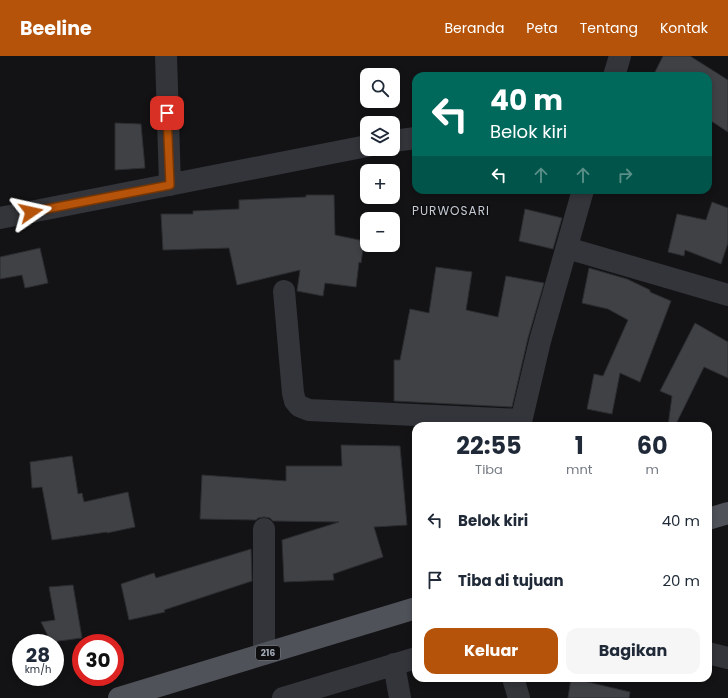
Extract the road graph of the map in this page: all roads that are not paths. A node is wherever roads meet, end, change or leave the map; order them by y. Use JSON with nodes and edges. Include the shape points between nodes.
{"nodes":[{"id":1,"x":166,"y":56,"type":"edge"},
{"id":2,"x":620,"y":56,"type":"edge"},
{"id":3,"x":615,"y":72,"type":"edge"},
{"id":4,"x":412,"y":139,"type":"edge"},
{"id":5,"x":400,"y":140,"type":"edge"},
{"id":6,"x":360,"y":147,"type":"edge"},
{"id":7,"x":170,"y":185,"type":"junction"},
{"id":8,"x":582,"y":194,"type":"edge"},
{"id":9,"x":0,"y":218,"type":"edge"},
{"id":10,"x":567,"y":248,"type":"junction"},
{"id":11,"x":284,"y":291,"type":"dead end"},
{"id":12,"x":728,"y":294,"type":"edge"},
{"id":13,"x":505,"y":422,"type":"edge"},
{"id":14,"x":521,"y":422,"type":"edge"},
{"id":15,"x":728,"y":513,"type":"edge"},
{"id":16,"x":712,"y":518,"type":"edge"},
{"id":17,"x":264,"y":529,"type":"dead end"},
{"id":18,"x":412,"y":609,"type":"edge"},
{"id":19,"x":264,"y":654,"type":"junction"},
{"id":20,"x":712,"y":654,"type":"edge"},
{"id":21,"x":728,"y":658,"type":"edge"},
{"id":22,"x":412,"y":659,"type":"edge"},
{"id":23,"x":394,"y":664,"type":"junction"},
{"id":24,"x":514,"y":682,"type":"edge"},
{"id":25,"x":119,"y":698,"type":"edge"},
{"id":26,"x":283,"y":698,"type":"edge"},
{"id":27,"x":400,"y":698,"type":"edge"},
{"id":28,"x":519,"y":698,"type":"edge"}],
"edges":[{"from":1,"to":7,"type":"street"},
{"from":2,"to":3,"type":"street"},
{"from":4,"to":5,"type":"street"},
{"from":6,"to":7,"type":"street"},
{"from":7,"to":9,"type":"street"},
{"from":8,"to":10,"type":"street"},
{"from":10,"to":12,"type":"street"},
{"from":10,"to":14,"type":"street","via":[[540,341]]},
{"from":11,"to":13,"type":"street","via":[[291,383],[295,401],[299,406],[309,410]]},
{"from":15,"to":16,"type":"main road"},
{"from":17,"to":19,"type":"street"},
{"from":18,"to":19,"type":"main road","number":"216"},
{"from":19,"to":25,"type":"main road","number":"216"},
{"from":20,"to":21,"type":"street"},
{"from":22,"to":23,"type":"street"},
{"from":23,"to":26,"type":"street"},
{"from":23,"to":27,"type":"street"},
{"from":24,"to":28,"type":"street"}]}
